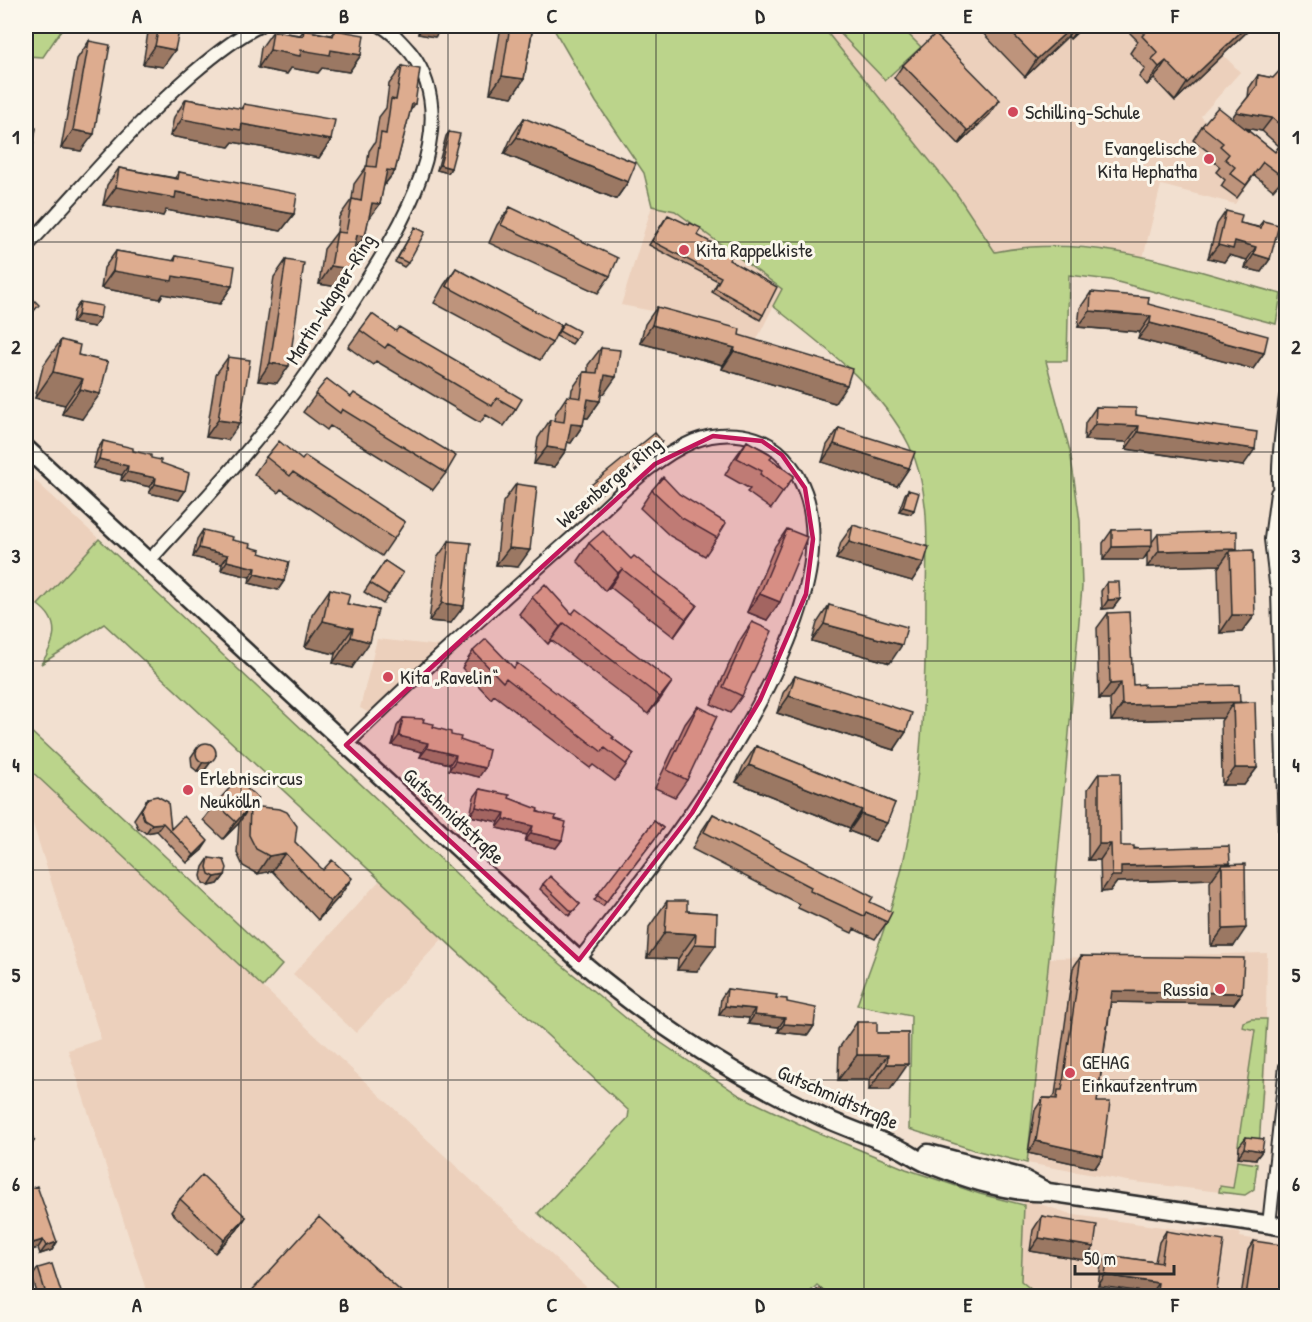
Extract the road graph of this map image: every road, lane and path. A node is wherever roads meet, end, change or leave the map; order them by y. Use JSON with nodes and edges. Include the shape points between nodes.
{"nodes":[{"id":1,"x":259,"y":26,"type":"edge"},
{"id":2,"x":381,"y":26,"type":"edge"},
{"id":3,"x":26,"y":247,"type":"edge"},
{"id":4,"x":1287,"y":397,"type":"edge"},
{"id":5,"x":26,"y":448,"type":"edge"},
{"id":6,"x":148,"y":562,"type":"junction"},
{"id":7,"x":346,"y":745,"type":"junction"},
{"id":8,"x":1287,"y":861,"type":"edge"},
{"id":9,"x":579,"y":960,"type":"junction"},
{"id":10,"x":1287,"y":1066,"type":"edge"},
{"id":11,"x":1269,"y":1225,"type":"junction"},
{"id":12,"x":1287,"y":1227,"type":"edge"}],
"edges":[{"from":1,"to":3,"type":"street","via":[[214,56],[160,102]]},
{"from":2,"to":6,"type":"street","name":"Martin-Wagner-Ring","via":[[405,45],[418,63],[430,93],[429,143],[414,192],[376,266],[306,375],[244,454]]},
{"from":4,"to":8,"type":"street","via":[[1271,539],[1278,592]]},
{"from":5,"to":6,"type":"street","name":"Gutschmidtstraße"},
{"from":6,"to":7,"type":"street","name":"Gutschmidtstraße"},
{"from":7,"to":9,"type":"street","name":"Gutschmidtstraße"},
{"from":7,"to":9,"type":"street","name":"Wesenberger Ring","via":[[541,565],[669,454],[696,440],[731,434],[762,441],[782,455],[805,488],[812,521],[811,568],[795,625],[760,700],[698,805]]},
{"from":9,"to":11,"type":"street","name":"Gutschmidtstraße","via":[[632,1003],[734,1071],[823,1117],[925,1162],[1026,1193],[1048,1192]]},
{"from":10,"to":11,"type":"street"},
{"from":11,"to":12,"type":"street","name":"Gutschmidtstraße"}]}
